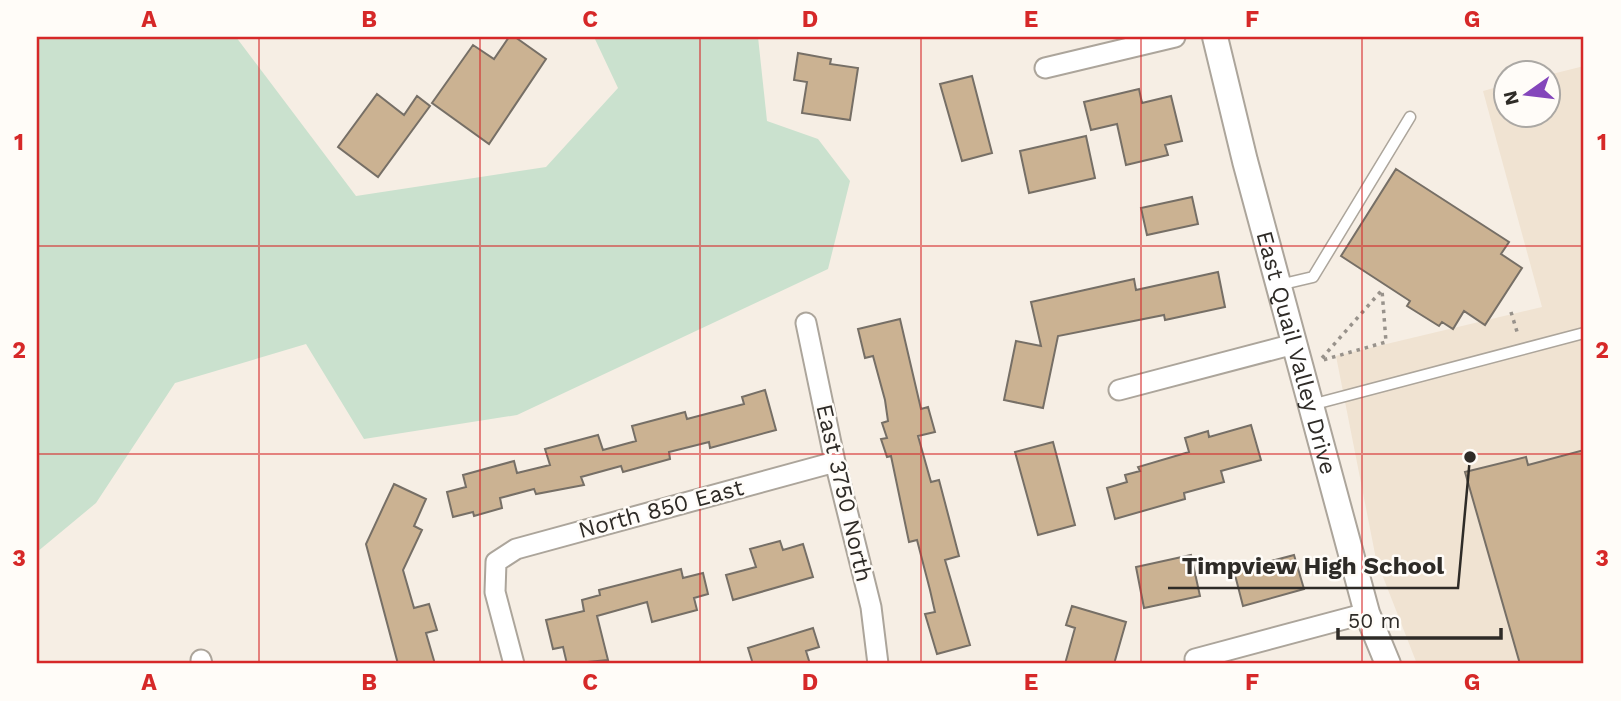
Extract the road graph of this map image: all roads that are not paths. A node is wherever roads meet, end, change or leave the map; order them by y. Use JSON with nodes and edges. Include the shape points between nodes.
{"nodes":[{"id":1,"x":1175,"y":37,"type":"edge"},
{"id":2,"x":1215,"y":37,"type":"edge"},
{"id":3,"x":1045,"y":68,"type":"dead end"},
{"id":4,"x":1410,"y":117,"type":"dead end"},
{"id":5,"x":1279,"y":285,"type":"junction"},
{"id":6,"x":806,"y":323,"type":"dead end"},
{"id":7,"x":1584,"y":333,"type":"edge"},
{"id":8,"x":1294,"y":344,"type":"junction"},
{"id":9,"x":1119,"y":390,"type":"dead end"},
{"id":10,"x":1310,"y":405,"type":"junction"},
{"id":11,"x":835,"y":462,"type":"junction"},
{"id":12,"x":1367,"y":613,"type":"junction"},
{"id":13,"x":1195,"y":659,"type":"dead end"},
{"id":14,"x":514,"y":664,"type":"edge"},
{"id":15,"x":878,"y":664,"type":"edge"},
{"id":16,"x":1388,"y":664,"type":"edge"}],
"edges":[{"from":1,"to":3,"type":"street"},
{"from":2,"to":5,"type":"street","name":"East Quail Valley Drive"},
{"from":4,"to":5,"type":"lane","via":[[1313,276]]},
{"from":5,"to":8,"type":"street","name":"East Quail Valley Drive"},
{"from":6,"to":11,"type":"street","name":"East 3750 North"},
{"from":7,"to":10,"type":"lane"},
{"from":8,"to":9,"type":"street"},
{"from":8,"to":10,"type":"street","name":"East Quail Valley Drive"},
{"from":10,"to":12,"type":"street","name":"East Quail Valley Drive"},
{"from":11,"to":14,"type":"street","name":"North 850 East","via":[[516,549],[496,562],[495,592]]},
{"from":11,"to":15,"type":"street","name":"East 3750 North","via":[[871,607]]},
{"from":12,"to":13,"type":"street"},
{"from":12,"to":16,"type":"street","name":"East Quail Valley Drive"}]}
